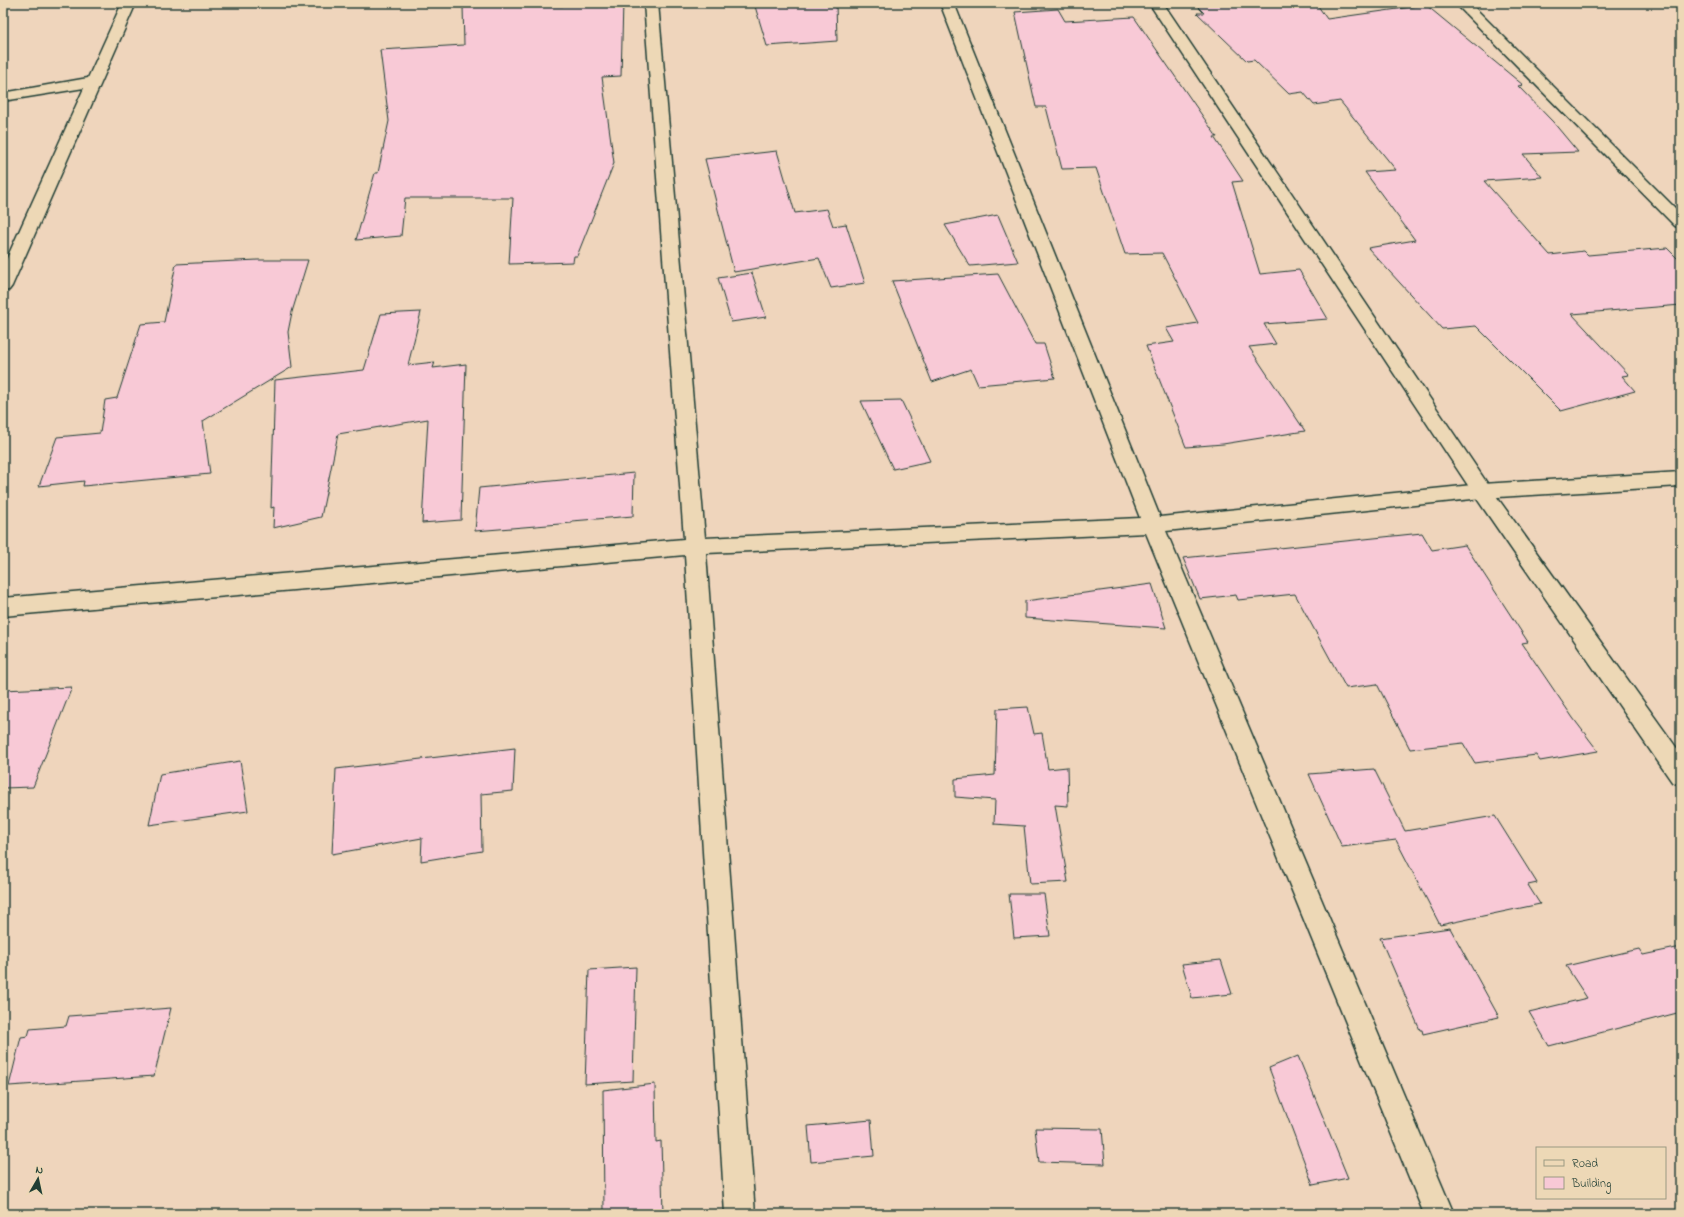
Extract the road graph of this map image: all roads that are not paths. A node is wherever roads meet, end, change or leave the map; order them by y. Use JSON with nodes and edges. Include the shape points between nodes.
{"nodes":[{"id":1,"x":128,"y":3,"type":"edge"},
{"id":2,"x":651,"y":3,"type":"edge"},
{"id":3,"x":947,"y":3,"type":"edge"},
{"id":4,"x":1156,"y":3,"type":"edge"},
{"id":5,"x":1462,"y":3,"type":"edge"},
{"id":6,"x":92,"y":82,"type":"junction"},
{"id":7,"x":3,"y":97,"type":"edge"},
{"id":8,"x":1681,"y":222,"type":"edge"},
{"id":9,"x":3,"y":286,"type":"edge"},
{"id":10,"x":1681,"y":479,"type":"edge"},
{"id":11,"x":1482,"y":491,"type":"junction"},
{"id":12,"x":1153,"y":525,"type":"junction"},
{"id":13,"x":695,"y":546,"type":"junction"},
{"id":14,"x":3,"y":607,"type":"edge"},
{"id":15,"x":1681,"y":774,"type":"edge"},
{"id":16,"x":740,"y":1214,"type":"edge"},
{"id":17,"x":1439,"y":1214,"type":"edge"}],
"edges":[{"from":1,"to":6,"type":"street"},
{"from":2,"to":13,"type":"street"},
{"from":3,"to":12,"type":"street"},
{"from":4,"to":11,"type":"street"},
{"from":5,"to":8,"type":"street"},
{"from":6,"to":7,"type":"street"},
{"from":6,"to":9,"type":"street"},
{"from":10,"to":11,"type":"street"},
{"from":11,"to":12,"type":"street"},
{"from":11,"to":15,"type":"street"},
{"from":12,"to":13,"type":"street"},
{"from":12,"to":17,"type":"street"},
{"from":13,"to":14,"type":"street"},
{"from":13,"to":16,"type":"street"}]}
